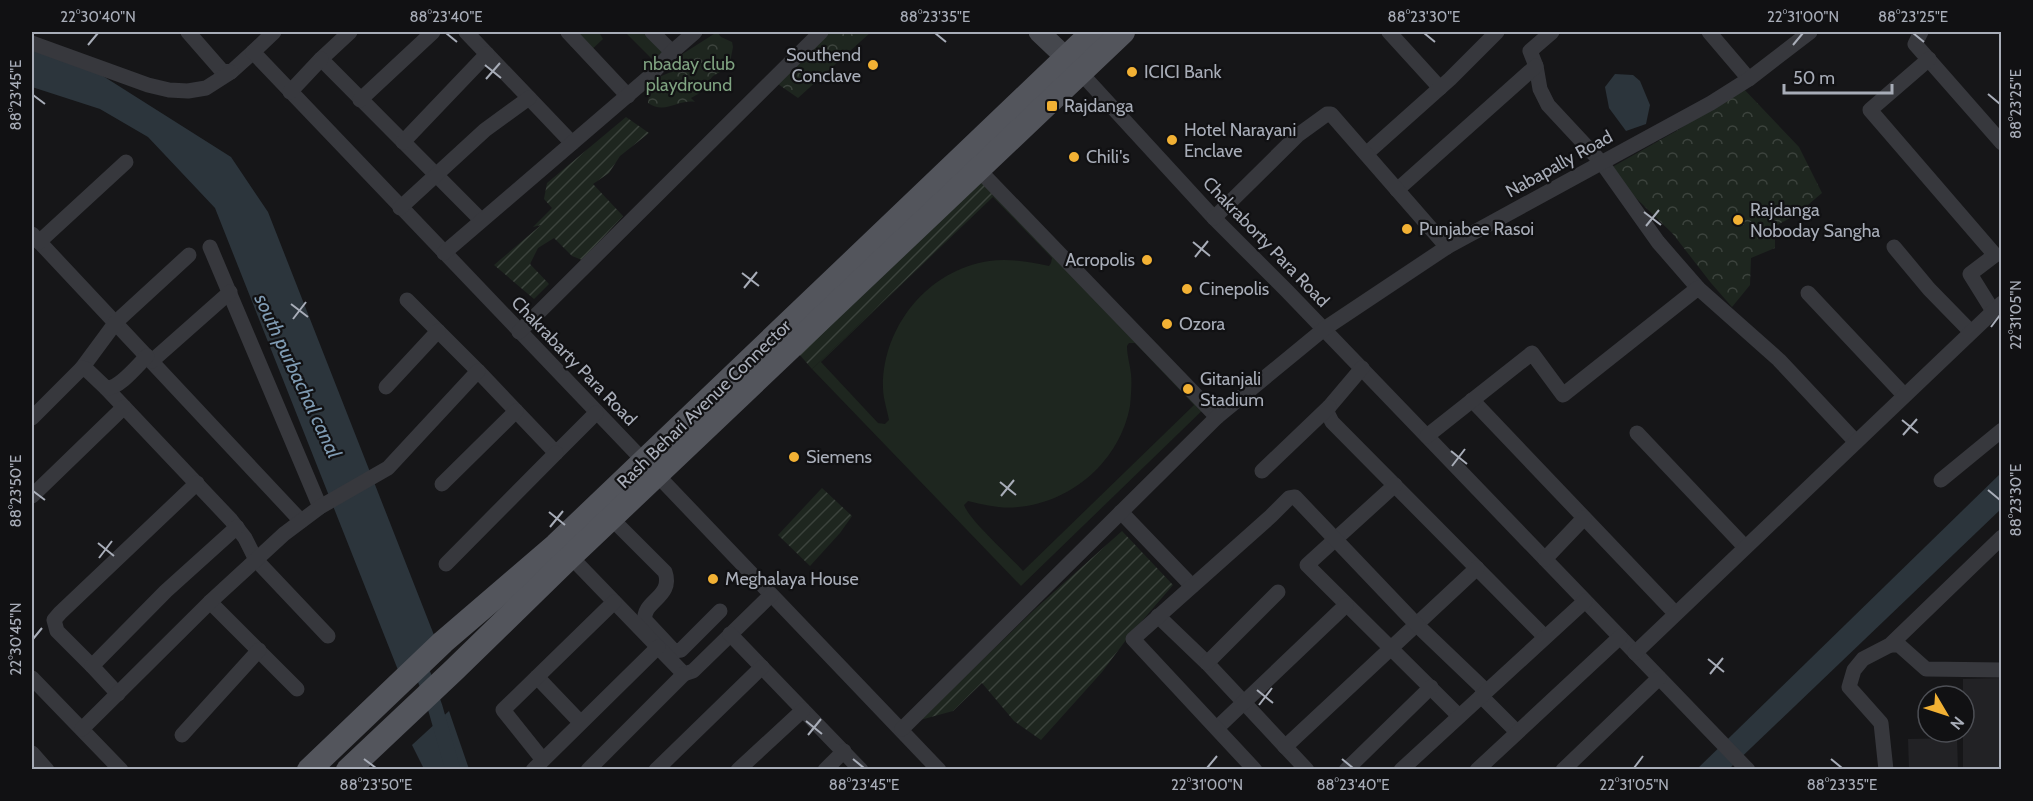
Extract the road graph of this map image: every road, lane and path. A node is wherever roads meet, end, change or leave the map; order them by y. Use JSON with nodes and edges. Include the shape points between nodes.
{"nodes":[{"id":1,"x":188,"y":32,"type":"edge"},
{"id":2,"x":274,"y":32,"type":"edge"},
{"id":3,"x":350,"y":32,"type":"edge"},
{"id":4,"x":433,"y":32,"type":"edge"},
{"id":5,"x":466,"y":32,"type":"edge"},
{"id":6,"x":568,"y":32,"type":"edge"},
{"id":7,"x":652,"y":32,"type":"edge"},
{"id":8,"x":695,"y":32,"type":"edge"},
{"id":9,"x":820,"y":32,"type":"edge"},
{"id":10,"x":1039,"y":32,"type":"edge"},
{"id":11,"x":1093,"y":32,"type":"edge"},
{"id":12,"x":1123,"y":32,"type":"edge"},
{"id":13,"x":1389,"y":32,"type":"edge"},
{"id":14,"x":1497,"y":32,"type":"edge"},
{"id":15,"x":1552,"y":32,"type":"edge"},
{"id":16,"x":1709,"y":32,"type":"edge"},
{"id":17,"x":1810,"y":32,"type":"edge"},
{"id":18,"x":1921,"y":32,"type":"edge"},
{"id":19,"x":1793,"y":37,"type":"edge"},
{"id":20,"x":32,"y":43,"type":"edge"},
{"id":21,"x":253,"y":52,"type":"junction"},
{"id":22,"x":672,"y":52,"type":"junction"},
{"id":23,"x":487,"y":54,"type":"junction"},
{"id":24,"x":321,"y":59,"type":"junction"},
{"id":25,"x":1929,"y":60,"type":"junction"},
{"id":26,"x":1073,"y":65,"type":"junction"},
{"id":27,"x":1536,"y":66,"type":"junction"},
{"id":28,"x":231,"y":72,"type":"junction"},
{"id":29,"x":1749,"y":79,"type":"junction"},
{"id":30,"x":1440,"y":88,"type":"junction"},
{"id":31,"x":290,"y":92,"type":"junction"},
{"id":32,"x":628,"y":96,"type":"junction"},
{"id":33,"x":529,"y":98,"type":"junction"},
{"id":34,"x":360,"y":100,"type":"junction"},
{"id":35,"x":403,"y":142,"type":"junction"},
{"id":36,"x":572,"y":143,"type":"junction"},
{"id":37,"x":2001,"y":143,"type":"edge"},
{"id":38,"x":1366,"y":154,"type":"junction"},
{"id":39,"x":126,"y":162,"type":"dead end"},
{"id":40,"x":1602,"y":163,"type":"junction"},
{"id":41,"x":978,"y":169,"type":"junction"},
{"id":42,"x":436,"y":175,"type":"junction"},
{"id":43,"x":1397,"y":190,"type":"junction"},
{"id":44,"x":400,"y":208,"type":"junction"},
{"id":45,"x":1214,"y":218,"type":"junction"},
{"id":46,"x":481,"y":220,"type":"junction"},
{"id":47,"x":35,"y":238,"type":"edge"},
{"id":48,"x":210,"y":247,"type":"dead end"},
{"id":49,"x":1448,"y":247,"type":"junction"},
{"id":50,"x":1894,"y":247,"type":"dead end"},
{"id":51,"x":444,"y":253,"type":"junction"},
{"id":52,"x":189,"y":255,"type":"dead end"},
{"id":53,"x":1698,"y":288,"type":"junction"},
{"id":54,"x":230,"y":292,"type":"junction"},
{"id":55,"x":1808,"y":293,"type":"dead end"},
{"id":56,"x":406,"y":300,"type":"dead end"},
{"id":57,"x":1997,"y":307,"type":"edge"},
{"id":58,"x":116,"y":322,"type":"junction"},
{"id":59,"x":1324,"y":329,"type":"junction"},
{"id":60,"x":438,"y":332,"type":"junction"},
{"id":61,"x":519,"y":332,"type":"junction"},
{"id":62,"x":1971,"y":332,"type":"junction"},
{"id":63,"x":150,"y":359,"type":"junction"},
{"id":64,"x":82,"y":368,"type":"junction"},
{"id":65,"x":1362,"y":369,"type":"junction"},
{"id":66,"x":478,"y":371,"type":"junction"},
{"id":67,"x":387,"y":387,"type":"dead end"},
{"id":68,"x":106,"y":388,"type":"junction"},
{"id":69,"x":1904,"y":395,"type":"junction"},
{"id":70,"x":1472,"y":400,"type":"junction"},
{"id":71,"x":124,"y":407,"type":"junction"},
{"id":72,"x":1329,"y":407,"type":"junction"},
{"id":73,"x":516,"y":411,"type":"junction"},
{"id":74,"x":596,"y":413,"type":"junction"},
{"id":75,"x":1217,"y":417,"type":"junction"},
{"id":76,"x":32,"y":418,"type":"edge"},
{"id":77,"x":2001,"y":430,"type":"edge"},
{"id":78,"x":1637,"y":433,"type":"dead end"},
{"id":79,"x":1427,"y":436,"type":"junction"},
{"id":80,"x":1856,"y":442,"type":"junction"},
{"id":81,"x":556,"y":453,"type":"junction"},
{"id":82,"x":650,"y":468,"type":"junction"},
{"id":83,"x":1262,"y":471,"type":"dead end"},
{"id":84,"x":1941,"y":480,"type":"dead end"},
{"id":85,"x":197,"y":483,"type":"junction"},
{"id":86,"x":442,"y":484,"type":"dead end"},
{"id":87,"x":1395,"y":485,"type":"junction"},
{"id":88,"x":32,"y":496,"type":"edge"},
{"id":89,"x":320,"y":507,"type":"junction"},
{"id":90,"x":1121,"y":512,"type":"junction"},
{"id":91,"x":1584,"y":518,"type":"junction"},
{"id":92,"x":612,"y":519,"type":"junction"},
{"id":93,"x":301,"y":521,"type":"junction"},
{"id":94,"x":237,"y":527,"type":"junction"},
{"id":95,"x":2001,"y":537,"type":"edge"},
{"id":96,"x":1335,"y":539,"type":"junction"},
{"id":97,"x":1745,"y":547,"type":"junction"},
{"id":98,"x":571,"y":556,"type":"junction"},
{"id":99,"x":1545,"y":559,"type":"junction"},
{"id":100,"x":256,"y":560,"type":"junction"},
{"id":101,"x":446,"y":564,"type":"dead end"},
{"id":102,"x":1478,"y":568,"type":"junction"},
{"id":103,"x":1192,"y":586,"type":"junction"},
{"id":104,"x":1278,"y":592,"type":"dead end"},
{"id":105,"x":771,"y":595,"type":"junction"},
{"id":106,"x":1585,"y":601,"type":"junction"},
{"id":107,"x":210,"y":602,"type":"junction"},
{"id":108,"x":614,"y":602,"type":"junction"},
{"id":109,"x":1346,"y":605,"type":"junction"},
{"id":110,"x":720,"y":611,"type":"dead end"},
{"id":111,"x":1675,"y":613,"type":"junction"},
{"id":112,"x":1158,"y":616,"type":"junction"},
{"id":113,"x":1417,"y":625,"type":"junction"},
{"id":114,"x":729,"y":634,"type":"junction"},
{"id":115,"x":328,"y":636,"type":"dead end"},
{"id":116,"x":1545,"y":637,"type":"junction"},
{"id":117,"x":1620,"y":637,"type":"junction"},
{"id":118,"x":1890,"y":645,"type":"junction"},
{"id":119,"x":658,"y":647,"type":"junction"},
{"id":120,"x":1392,"y":649,"type":"junction"},
{"id":121,"x":260,"y":650,"type":"junction"},
{"id":122,"x":1635,"y":652,"type":"junction"},
{"id":123,"x":1207,"y":663,"type":"junction"},
{"id":124,"x":92,"y":666,"type":"junction"},
{"id":125,"x":762,"y":667,"type":"junction"},
{"id":126,"x":2001,"y":670,"type":"edge"},
{"id":127,"x":684,"y":674,"type":"junction"},
{"id":128,"x":32,"y":678,"type":"edge"},
{"id":129,"x":537,"y":678,"type":"junction"},
{"id":130,"x":1659,"y":678,"type":"junction"},
{"id":131,"x":1431,"y":687,"type":"junction"},
{"id":132,"x":297,"y":689,"type":"dead end"},
{"id":133,"x":118,"y":694,"type":"junction"},
{"id":134,"x":1483,"y":694,"type":"junction"},
{"id":135,"x":1243,"y":703,"type":"junction"},
{"id":136,"x":803,"y":710,"type":"junction"},
{"id":137,"x":1459,"y":716,"type":"junction"},
{"id":138,"x":580,"y":722,"type":"junction"},
{"id":139,"x":1217,"y":728,"type":"junction"},
{"id":140,"x":82,"y":729,"type":"junction"},
{"id":141,"x":902,"y":729,"type":"junction"},
{"id":142,"x":1517,"y":732,"type":"junction"},
{"id":143,"x":182,"y":735,"type":"dead end"},
{"id":144,"x":1285,"y":747,"type":"junction"},
{"id":145,"x":844,"y":751,"type":"junction"},
{"id":146,"x":32,"y":753,"type":"edge"},
{"id":147,"x":538,"y":765,"type":"edge"},
{"id":148,"x":1744,"y":766,"type":"edge"},
{"id":149,"x":47,"y":770,"type":"edge"},
{"id":150,"x":121,"y":770,"type":"edge"},
{"id":151,"x":309,"y":770,"type":"edge"},
{"id":152,"x":348,"y":770,"type":"edge"},
{"id":153,"x":588,"y":770,"type":"edge"},
{"id":154,"x":656,"y":770,"type":"edge"},
{"id":155,"x":738,"y":770,"type":"edge"},
{"id":156,"x":825,"y":770,"type":"edge"},
{"id":157,"x":861,"y":770,"type":"edge"},
{"id":158,"x":939,"y":770,"type":"edge"},
{"id":159,"x":1255,"y":770,"type":"edge"},
{"id":160,"x":1307,"y":770,"type":"edge"},
{"id":161,"x":1346,"y":770,"type":"edge"},
{"id":162,"x":1401,"y":770,"type":"edge"},
{"id":163,"x":1477,"y":770,"type":"edge"},
{"id":164,"x":1563,"y":770,"type":"edge"},
{"id":165,"x":1886,"y":770,"type":"edge"}],
"edges":[{"from":1,"to":28,"type":"street","via":[[222,71]]},
{"from":2,"to":21,"type":"street"},
{"from":3,"to":24,"type":"street"},
{"from":4,"to":34,"type":"street"},
{"from":5,"to":23,"type":"street"},
{"from":6,"to":32,"type":"street"},
{"from":7,"to":22,"type":"street"},
{"from":8,"to":22,"type":"street"},
{"from":9,"to":61,"type":"street"},
{"from":10,"to":26,"type":"street"},
{"from":11,"to":26,"type":"main road","name":"Rash Behari Avenue Connector"},
{"from":12,"to":26,"type":"main road","name":"Rash Behari Avenue Connector"},
{"from":13,"to":30,"type":"street"},
{"from":14,"to":30,"type":"street"},
{"from":15,"to":27,"type":"street","via":[[1530,51]]},
{"from":16,"to":29,"type":"street"},
{"from":17,"to":19,"type":"street","name":"Nabapally Road"},
{"from":18,"to":25,"type":"street","via":[[1915,44]]},
{"from":19,"to":29,"type":"street","name":"Nabapally Road"},
{"from":20,"to":28,"type":"street","via":[[169,90],[206,87]]},
{"from":21,"to":28,"type":"street"},
{"from":21,"to":31,"type":"street","name":"Chakrabarty Para Road"},
{"from":22,"to":32,"type":"street"},
{"from":23,"to":33,"type":"street"},
{"from":23,"to":35,"type":"street"},
{"from":24,"to":31,"type":"street"},
{"from":24,"to":34,"type":"street"},
{"from":25,"to":37,"type":"street"},
{"from":25,"to":57,"type":"street","via":[[1870,110],[1995,255],[1970,274]]},
{"from":26,"to":41,"type":"main road","name":"Rash Behari Avenue Connector"},
{"from":26,"to":45,"type":"street","name":"Chakraborty Para Road"},
{"from":26,"to":82,"type":"main road","name":"Rash Behari Avenue Connector"},
{"from":27,"to":40,"type":"street","via":[[1548,105]]},
{"from":27,"to":43,"type":"street"},
{"from":29,"to":40,"type":"street","name":"Nabapally Road"},
{"from":30,"to":38,"type":"street"},
{"from":31,"to":44,"type":"street","name":"Chakrabarty Para Road"},
{"from":32,"to":36,"type":"street"},
{"from":33,"to":36,"type":"street"},
{"from":33,"to":42,"type":"street","via":[[485,130]]},
{"from":34,"to":35,"type":"street"},
{"from":35,"to":42,"type":"street"},
{"from":36,"to":46,"type":"street"},
{"from":38,"to":43,"type":"street"},
{"from":38,"to":45,"type":"street","via":[[1336,118],[1327,114],[1298,135]]},
{"from":39,"to":47,"type":"street"},
{"from":40,"to":49,"type":"street","name":"Nabapally Road"},
{"from":40,"to":53,"type":"street","via":[[1658,242]]},
{"from":41,"to":75,"type":"street"},
{"from":41,"to":82,"type":"main road","name":"Rash Behari Avenue Connector"},
{"from":42,"to":44,"type":"street"},
{"from":42,"to":46,"type":"street"},
{"from":43,"to":49,"type":"street"},
{"from":44,"to":51,"type":"street","name":"Chakrabarty Para Road"},
{"from":45,"to":59,"type":"street","name":"Chakraborty Para Road"},
{"from":46,"to":51,"type":"street"},
{"from":47,"to":58,"type":"street"},
{"from":48,"to":54,"type":"street"},
{"from":49,"to":59,"type":"street","name":"Nabapally Road"},
{"from":50,"to":62,"type":"street"},
{"from":51,"to":61,"type":"street","name":"Chakrabarty Para Road"},
{"from":52,"to":58,"type":"street"},
{"from":53,"to":70,"type":"street","via":[[1563,395],[1532,353]]},
{"from":53,"to":80,"type":"street","via":[[1779,360]]},
{"from":54,"to":63,"type":"street"},
{"from":54,"to":89,"type":"street"},
{"from":55,"to":69,"type":"street"},
{"from":56,"to":60,"type":"street"},
{"from":57,"to":62,"type":"street"},
{"from":58,"to":63,"type":"street"},
{"from":58,"to":64,"type":"street"},
{"from":59,"to":65,"type":"street","name":"Chakraborty Para Road"},
{"from":59,"to":75,"type":"street","name":"Nabapally Road"},
{"from":60,"to":66,"type":"street"},
{"from":60,"to":67,"type":"street"},
{"from":61,"to":74,"type":"street","name":"Chakrabarty Para Road"},
{"from":62,"to":69,"type":"street"},
{"from":63,"to":68,"type":"street","via":[[118,384]]},
{"from":63,"to":93,"type":"street"},
{"from":64,"to":68,"type":"street"},
{"from":64,"to":76,"type":"street"},
{"from":65,"to":72,"type":"street"},
{"from":65,"to":79,"type":"street","name":"Chakraborty Para Road"},
{"from":66,"to":73,"type":"street"},
{"from":66,"to":89,"type":"street","via":[[385,470]]},
{"from":68,"to":71,"type":"street"},
{"from":69,"to":80,"type":"street"},
{"from":70,"to":79,"type":"street"},
{"from":70,"to":91,"type":"street"},
{"from":71,"to":85,"type":"street"},
{"from":71,"to":88,"type":"street"},
{"from":72,"to":83,"type":"street"},
{"from":72,"to":87,"type":"street","via":[[1332,422]]},
{"from":73,"to":81,"type":"street"},
{"from":73,"to":86,"type":"street"},
{"from":74,"to":81,"type":"street"},
{"from":74,"to":82,"type":"street","name":"Chakrabarty Para Road"},
{"from":75,"to":90,"type":"street","name":"Nabapally Road"},
{"from":77,"to":84,"type":"street"},
{"from":78,"to":97,"type":"street"},
{"from":79,"to":99,"type":"street","name":"Chakraborty Para Road"},
{"from":80,"to":97,"type":"street"},
{"from":81,"to":101,"type":"street"},
{"from":82,"to":92,"type":"main road","name":"Rash Behari Avenue Connector"},
{"from":82,"to":105,"type":"street","name":"Chakrabarty Para Road"},
{"from":82,"to":151,"type":"main road","name":"Rash Behari Avenue Connector","via":[[443,642]]},
{"from":85,"to":94,"type":"street"},
{"from":85,"to":124,"type":"street","via":[[54,620],[57,631]]},
{"from":87,"to":96,"type":"street"},
{"from":87,"to":102,"type":"street"},
{"from":89,"to":93,"type":"street"},
{"from":90,"to":103,"type":"street"},
{"from":90,"to":141,"type":"street","name":"Nabapally Road"},
{"from":91,"to":99,"type":"street"},
{"from":91,"to":111,"type":"street"},
{"from":92,"to":98,"type":"main road","name":"Rash Behari Avenue Connector"},
{"from":92,"to":110,"type":"street","via":[[665,572],[667,585],[644,616],[674,651],[681,650]]},
{"from":93,"to":100,"type":"street"},
{"from":94,"to":100,"type":"street"},
{"from":94,"to":124,"type":"street"},
{"from":95,"to":118,"type":"street"},
{"from":96,"to":103,"type":"street","via":[[1295,497],[1288,498]]},
{"from":96,"to":109,"type":"street","via":[[1307,565]]},
{"from":96,"to":113,"type":"street"},
{"from":97,"to":111,"type":"street"},
{"from":98,"to":108,"type":"street"},
{"from":98,"to":152,"type":"main road","name":"Rash Behari Avenue Connector"},
{"from":99,"to":106,"type":"street","name":"Chakraborty Para Road"},
{"from":100,"to":107,"type":"street"},
{"from":100,"to":115,"type":"street"},
{"from":102,"to":113,"type":"street"},
{"from":102,"to":116,"type":"street"},
{"from":103,"to":112,"type":"street"},
{"from":104,"to":123,"type":"street"},
{"from":105,"to":114,"type":"street"},
{"from":105,"to":141,"type":"street","name":"Chakrabarty Para Road"},
{"from":106,"to":116,"type":"street"},
{"from":106,"to":117,"type":"street","name":"Chakraborty Para Road"},
{"from":107,"to":121,"type":"street"},
{"from":107,"to":133,"type":"street"},
{"from":108,"to":119,"type":"street"},
{"from":108,"to":129,"type":"street"},
{"from":109,"to":120,"type":"street"},
{"from":109,"to":135,"type":"street"},
{"from":111,"to":122,"type":"street"},
{"from":112,"to":123,"type":"street"},
{"from":112,"to":139,"type":"street","via":[[1133,639]]},
{"from":113,"to":120,"type":"street"},
{"from":113,"to":134,"type":"street"},
{"from":114,"to":125,"type":"street"},
{"from":114,"to":127,"type":"street","via":[[693,671]]},
{"from":116,"to":134,"type":"street"},
{"from":117,"to":122,"type":"street","name":"Chakraborty Para Road"},
{"from":117,"to":142,"type":"street"},
{"from":118,"to":126,"type":"street","via":[[1899,645],[1926,669]]},
{"from":118,"to":165,"type":"street","via":[[1863,659],[1850,681],[1856,696],[1881,723]]},
{"from":119,"to":127,"type":"street"},
{"from":119,"to":138,"type":"street"},
{"from":120,"to":131,"type":"street"},
{"from":120,"to":144,"type":"street"},
{"from":121,"to":132,"type":"street"},
{"from":121,"to":143,"type":"street"},
{"from":122,"to":130,"type":"street","name":"Chakraborty Para Road"},
{"from":123,"to":135,"type":"street"},
{"from":124,"to":133,"type":"street"},
{"from":125,"to":136,"type":"street"},
{"from":125,"to":154,"type":"street"},
{"from":127,"to":153,"type":"street"},
{"from":128,"to":140,"type":"street"},
{"from":129,"to":138,"type":"street"},
{"from":129,"to":147,"type":"street","via":[[503,710]]},
{"from":130,"to":148,"type":"street","name":"Chakraborty Para Road"},
{"from":130,"to":164,"type":"street"},
{"from":131,"to":137,"type":"street"},
{"from":131,"to":161,"type":"street"},
{"from":133,"to":140,"type":"street"},
{"from":134,"to":137,"type":"street"},
{"from":134,"to":142,"type":"street"},
{"from":135,"to":139,"type":"street"},
{"from":135,"to":144,"type":"street"},
{"from":136,"to":145,"type":"street"},
{"from":136,"to":155,"type":"street"},
{"from":137,"to":162,"type":"street"},
{"from":138,"to":147,"type":"street"},
{"from":139,"to":159,"type":"street"},
{"from":140,"to":150,"type":"street"},
{"from":141,"to":158,"type":"street","name":"Chakrabarty Para Road"},
{"from":142,"to":163,"type":"street"},
{"from":144,"to":160,"type":"street"},
{"from":145,"to":156,"type":"street"},
{"from":145,"to":157,"type":"street"},
{"from":146,"to":149,"type":"street"}]}
